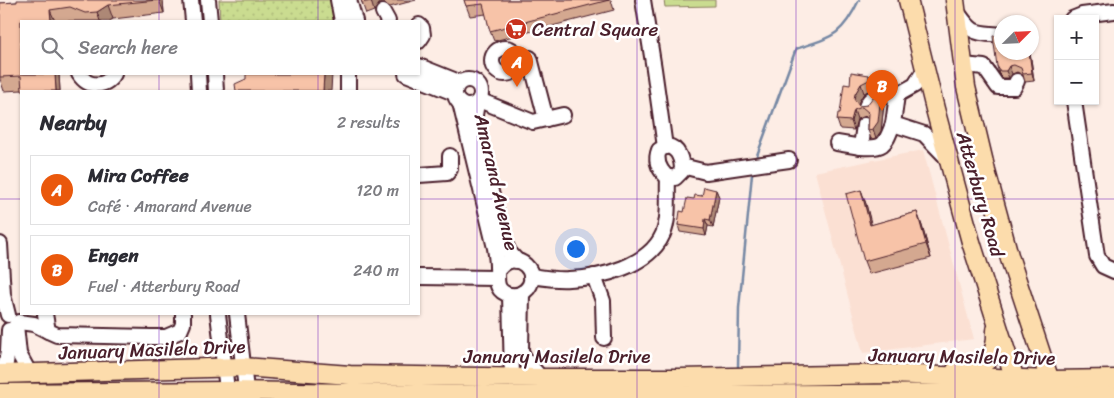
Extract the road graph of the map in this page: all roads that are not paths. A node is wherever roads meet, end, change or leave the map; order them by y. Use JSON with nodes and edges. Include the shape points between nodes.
{"nodes":[{"id":1,"x":191,"y":0,"type":"edge"},
{"id":2,"x":208,"y":0,"type":"edge"},
{"id":3,"x":338,"y":0,"type":"edge"},
{"id":4,"x":349,"y":0,"type":"edge"},
{"id":5,"x":643,"y":0,"type":"edge"},
{"id":6,"x":908,"y":0,"type":"edge"},
{"id":7,"x":956,"y":6,"type":"edge"},
{"id":8,"x":1114,"y":11,"type":"edge"},
{"id":9,"x":1082,"y":15,"type":"edge"},
{"id":10,"x":193,"y":20,"type":"edge"},
{"id":11,"x":210,"y":20,"type":"edge"},
{"id":12,"x":342,"y":20,"type":"edge"},
{"id":13,"x":355,"y":20,"type":"edge"},
{"id":14,"x":420,"y":26,"type":"edge"},
{"id":15,"x":994,"y":34,"type":"edge"},
{"id":16,"x":420,"y":40,"type":"edge"},
{"id":17,"x":530,"y":58,"type":"dead end"},
{"id":18,"x":962,"y":65,"type":"junction"},
{"id":19,"x":420,"y":67,"type":"edge"},
{"id":20,"x":925,"y":69,"type":"junction"},
{"id":21,"x":495,"y":70,"type":"dead end"},
{"id":22,"x":80,"y":75,"type":"edge"},
{"id":23,"x":113,"y":75,"type":"edge"},
{"id":24,"x":198,"y":75,"type":"edge"},
{"id":25,"x":215,"y":75,"type":"edge"},
{"id":26,"x":348,"y":75,"type":"edge"},
{"id":27,"x":409,"y":75,"type":"edge"},
{"id":28,"x":1017,"y":81,"type":"dead end"},
{"id":29,"x":199,"y":90,"type":"edge"},
{"id":30,"x":216,"y":90,"type":"edge"},
{"id":31,"x":348,"y":90,"type":"edge"},
{"id":32,"x":458,"y":93,"type":"junction"},
{"id":33,"x":478,"y":95,"type":"junction"},
{"id":34,"x":897,"y":95,"type":"junction"},
{"id":35,"x":1075,"y":105,"type":"edge"},
{"id":36,"x":866,"y":107,"type":"edge"},
{"id":37,"x":563,"y":115,"type":"dead end"},
{"id":38,"x":543,"y":120,"type":"junction"},
{"id":39,"x":893,"y":124,"type":"junction"},
{"id":40,"x":864,"y":125,"type":"dead end"},
{"id":41,"x":837,"y":143,"type":"dead end"},
{"id":42,"x":665,"y":147,"type":"junction"},
{"id":43,"x":861,"y":147,"type":"junction"},
{"id":44,"x":450,"y":156,"type":"dead end"},
{"id":45,"x":949,"y":159,"type":"junction"},
{"id":46,"x":789,"y":160,"type":"dead end"},
{"id":47,"x":682,"y":166,"type":"junction"},
{"id":48,"x":420,"y":175,"type":"edge"},
{"id":49,"x":668,"y":177,"type":"junction"},
{"id":50,"x":0,"y":244,"type":"edge"},
{"id":51,"x":517,"y":261,"type":"junction"},
{"id":52,"x":1114,"y":271,"type":"edge"},
{"id":53,"x":497,"y":274,"type":"junction"},
{"id":54,"x":531,"y":276,"type":"junction"},
{"id":55,"x":594,"y":276,"type":"junction"},
{"id":56,"x":420,"y":277,"type":"edge"},
{"id":57,"x":516,"y":294,"type":"junction"},
{"id":58,"x":45,"y":315,"type":"edge"},
{"id":59,"x":183,"y":315,"type":"edge"},
{"id":60,"x":218,"y":315,"type":"edge"},
{"id":61,"x":237,"y":315,"type":"edge"},
{"id":62,"x":15,"y":317,"type":"edge"},
{"id":63,"x":996,"y":317,"type":"junction"},
{"id":64,"x":48,"y":331,"type":"junction"},
{"id":65,"x":604,"y":338,"type":"dead end"},
{"id":66,"x":243,"y":367,"type":"junction"},
{"id":67,"x":224,"y":368,"type":"junction"},
{"id":68,"x":2,"y":374,"type":"edge"},
{"id":69,"x":30,"y":374,"type":"junction"},
{"id":70,"x":888,"y":374,"type":"junction"},
{"id":71,"x":512,"y":376,"type":"junction"},
{"id":72,"x":541,"y":378,"type":"junction"},
{"id":73,"x":1114,"y":379,"type":"edge"},
{"id":74,"x":1019,"y":390,"type":"edge"},
{"id":75,"x":1053,"y":391,"type":"edge"},
{"id":76,"x":0,"y":393,"type":"edge"},
{"id":77,"x":33,"y":395,"type":"edge"},
{"id":78,"x":228,"y":395,"type":"edge"},
{"id":79,"x":247,"y":395,"type":"edge"},
{"id":80,"x":672,"y":395,"type":"junction"},
{"id":81,"x":746,"y":396,"type":"edge"},
{"id":82,"x":1114,"y":396,"type":"edge"}],
"edges":[{"from":1,"to":10,"type":"street"},
{"from":2,"to":11,"type":"street"},
{"from":3,"to":12,"type":"street"},
{"from":4,"to":13,"type":"street"},
{"from":5,"to":42,"type":"street"},
{"from":6,"to":20,"type":"main road","name":"Atterbury Road"},
{"from":7,"to":15,"type":"street","via":[[974,32]]},
{"from":7,"to":18,"type":"main road","name":"Atterbury Road"},
{"from":8,"to":9,"type":"street"},
{"from":14,"to":16,"type":"street","via":[[423,35]]},
{"from":17,"to":38,"type":"street"},
{"from":18,"to":28,"type":"street","via":[[984,66],[998,87],[1014,87]]},
{"from":18,"to":75,"type":"main road","name":"Atterbury Road","via":[[1007,250]]},
{"from":19,"to":32,"type":"street"},
{"from":20,"to":34,"type":"street","via":[[915,85]]},
{"from":20,"to":45,"type":"main road","name":"Atterbury Road"},
{"from":21,"to":33,"type":"street"},
{"from":22,"to":23,"type":"street","via":[[86,82],[96,85],[106,83]]},
{"from":24,"to":29,"type":"street"},
{"from":25,"to":30,"type":"street"},
{"from":26,"to":31,"type":"street"},
{"from":27,"to":32,"type":"street"},
{"from":32,"to":33,"type":"street","via":[[466,106]]},
{"from":32,"to":33,"type":"street","via":[[466,79]]},
{"from":32,"to":53,"type":"street","name":"Amarand Avenue","via":[[495,248]]},
{"from":33,"to":38,"type":"street"},
{"from":33,"to":51,"type":"street","name":"Amarand Avenue","via":[[475,129],[504,239]]},
{"from":34,"to":36,"type":"street","via":[[874,97]]},
{"from":34,"to":39,"type":"street"},
{"from":35,"to":52,"type":"street","via":[[1097,256],[1103,266]]},
{"from":37,"to":38,"type":"street"},
{"from":39,"to":43,"type":"street","via":[[882,146]]},
{"from":39,"to":45,"type":"street","via":[[924,134]]},
{"from":40,"to":43,"type":"street"},
{"from":41,"to":43,"type":"street"},
{"from":42,"to":47,"type":"street","via":[[673,147],[677,151]]},
{"from":42,"to":49,"type":"street","via":[[659,150],[657,160]]},
{"from":44,"to":48,"type":"street","via":[[447,173]]},
{"from":45,"to":63,"type":"main road","name":"Atterbury Road","via":[[971,242]]},
{"from":46,"to":47,"type":"street","via":[[706,172]]},
{"from":47,"to":49,"type":"street","via":[[679,175]]},
{"from":49,"to":55,"type":"street","via":[[662,235],[649,254],[627,266]]},
{"from":50,"to":62,"type":"street","via":[[3,295]]},
{"from":51,"to":53,"type":"street","via":[[506,262]]},
{"from":51,"to":54,"type":"street","via":[[527,266]]},
{"from":53,"to":56,"type":"street"},
{"from":53,"to":57,"type":"street","via":[[499,287]]},
{"from":54,"to":55,"type":"street","via":[[571,279]]},
{"from":54,"to":57,"type":"street","via":[[529,286]]},
{"from":55,"to":65,"type":"street","via":[[604,300]]},
{"from":57,"to":71,"type":"street"},
{"from":57,"to":72,"type":"street","via":[[521,350]]},
{"from":58,"to":64,"type":"street"},
{"from":59,"to":64,"type":"street","via":[[182,328],[166,337],[62,336]]},
{"from":60,"to":67,"type":"street"},
{"from":61,"to":66,"type":"street"},
{"from":62,"to":64,"type":"street"},
{"from":62,"to":68,"type":"street"},
{"from":62,"to":69,"type":"street","via":[[19,354]]},
{"from":63,"to":70,"type":"main road","via":[[995,351],[981,364],[958,370]]},
{"from":63,"to":74,"type":"main road","name":"Atterbury Road"},
{"from":66,"to":67,"type":"main road","name":"January Masilela Drive"},
{"from":66,"to":71,"type":"main road","name":"January Masilela Drive","via":[[350,374]]},
{"from":66,"to":79,"type":"street"},
{"from":67,"to":69,"type":"main road","name":"January Masilela Drive"},
{"from":67,"to":78,"type":"street"},
{"from":68,"to":69,"type":"main road","name":"January Masilela Drive"},
{"from":70,"to":72,"type":"main road","name":"January Masilela Drive"},
{"from":70,"to":74,"type":"main road","name":"January Masilela Drive"},
{"from":71,"to":72,"type":"main road","name":"January Masilela Drive"},
{"from":71,"to":80,"type":"main road","via":[[516,383],[526,387],[629,387]]},
{"from":73,"to":75,"type":"main road","name":"January Masilela Drive"},
{"from":74,"to":75,"type":"main road","name":"January Masilela Drive"},
{"from":74,"to":81,"type":"main road","name":"January Masilela Drive"},
{"from":75,"to":82,"type":"main road","name":"January Masilela Drive"},
{"from":76,"to":77,"type":"main road","name":"January Masilela Drive"},
{"from":77,"to":78,"type":"main road","name":"January Masilela Drive"},
{"from":78,"to":79,"type":"main road","name":"January Masilela Drive"},
{"from":79,"to":80,"type":"main road","name":"January Masilela Drive"},
{"from":80,"to":81,"type":"main road","name":"January Masilela Drive"}]}
